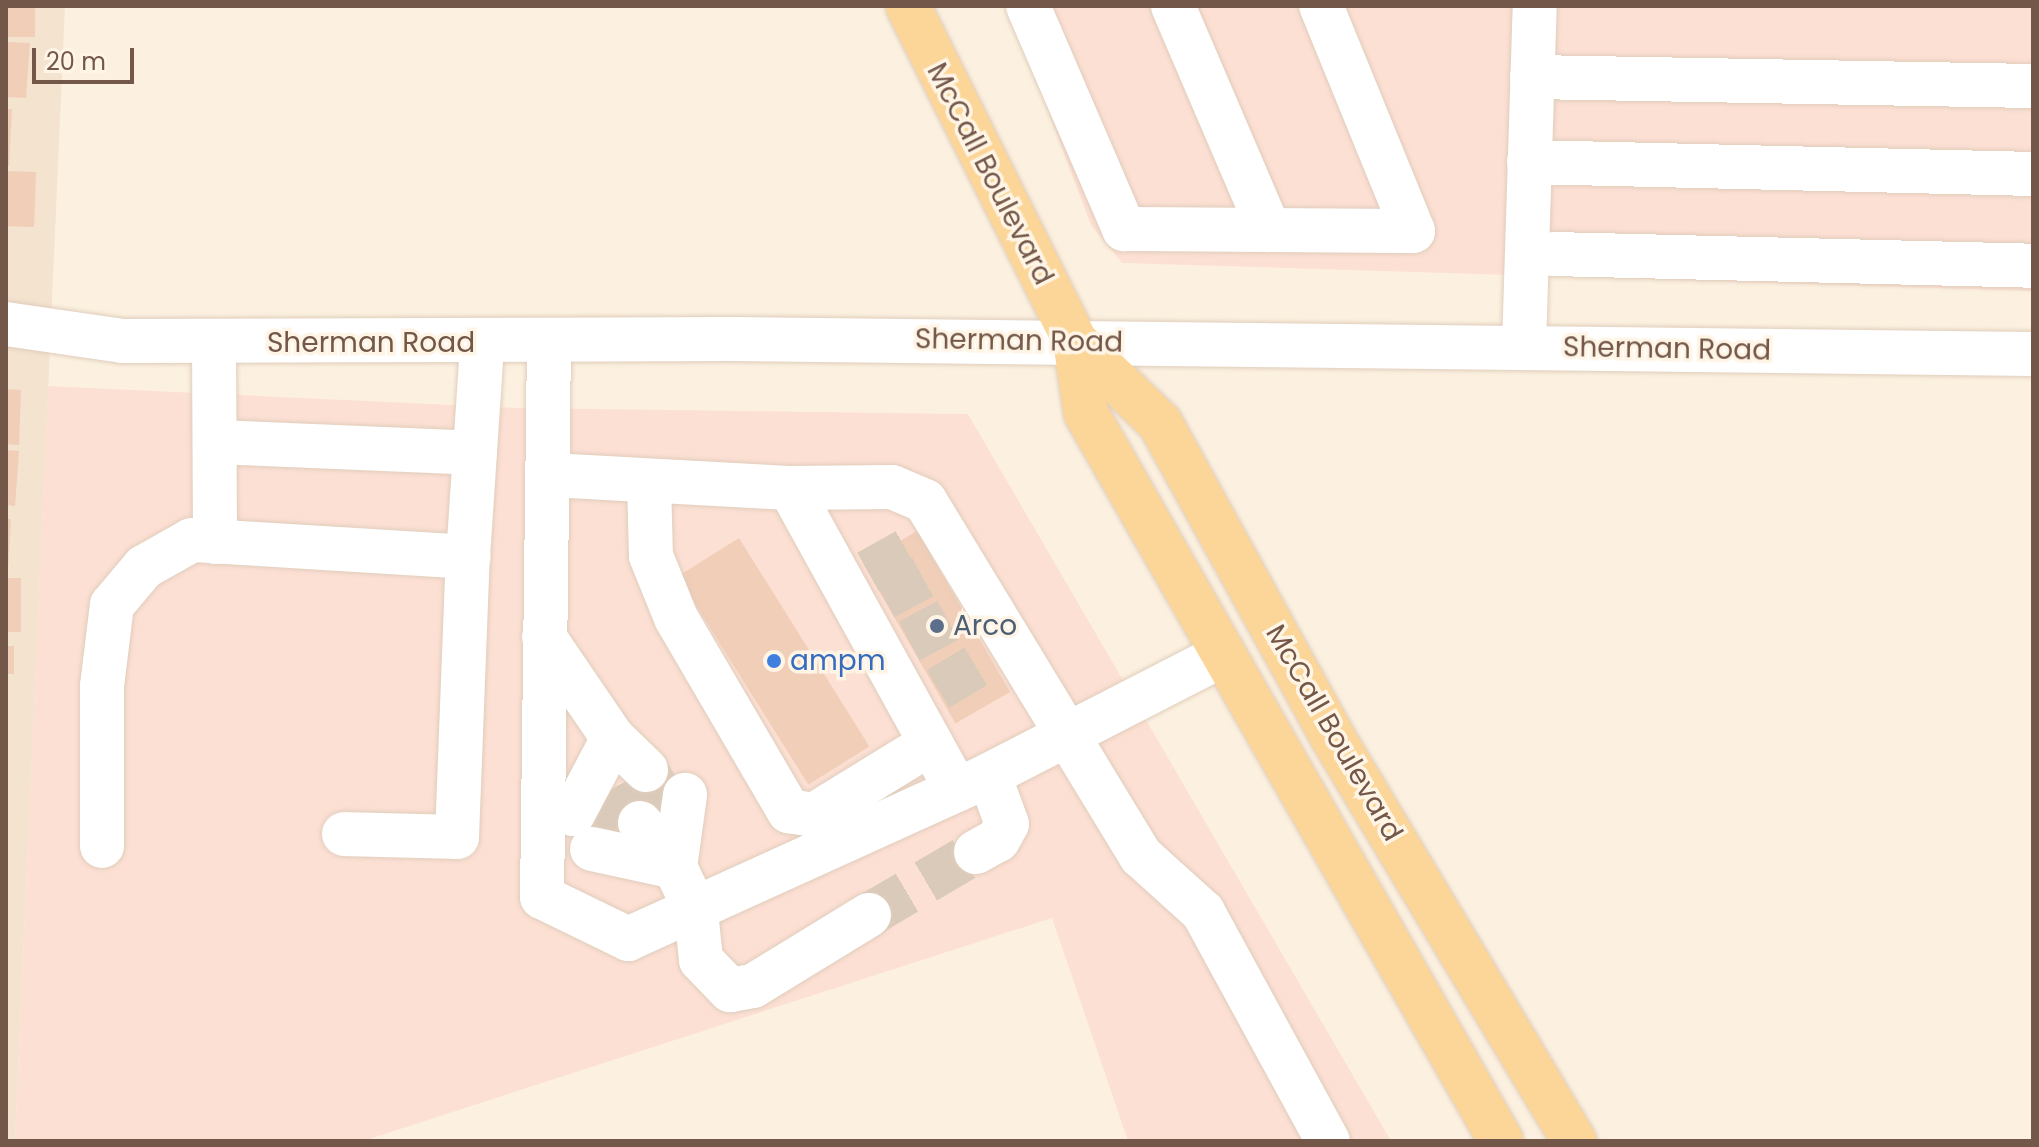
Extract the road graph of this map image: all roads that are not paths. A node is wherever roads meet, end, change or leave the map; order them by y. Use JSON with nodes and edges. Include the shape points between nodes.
{"nodes":[{"id":1,"x":908,"y":6,"type":"edge"},
{"id":2,"x":1028,"y":6,"type":"edge"},
{"id":3,"x":1173,"y":6,"type":"edge"},
{"id":4,"x":1321,"y":6,"type":"edge"},
{"id":5,"x":1535,"y":6,"type":"edge"},
{"id":6,"x":1532,"y":77,"type":"junction"},
{"id":7,"x":2033,"y":86,"type":"edge"},
{"id":8,"x":1529,"y":162,"type":"junction"},
{"id":9,"x":2033,"y":174,"type":"edge"},
{"id":10,"x":1269,"y":230,"type":"junction"},
{"id":11,"x":1553,"y":254,"type":"dead end"},
{"id":12,"x":2033,"y":266,"type":"edge"},
{"id":13,"x":6,"y":324,"type":"edge"},
{"id":14,"x":1075,"y":341,"type":"junction"},
{"id":15,"x":214,"y":342,"type":"junction"},
{"id":16,"x":549,"y":343,"type":"junction"},
{"id":17,"x":482,"y":344,"type":"junction"},
{"id":18,"x":1524,"y":347,"type":"junction"},
{"id":19,"x":2033,"y":354,"type":"edge"},
{"id":20,"x":215,"y":442,"type":"junction"},
{"id":21,"x":475,"y":453,"type":"junction"},
{"id":22,"x":550,"y":475,"type":"junction"},
{"id":23,"x":649,"y":481,"type":"junction"},
{"id":24,"x":790,"y":488,"type":"junction"},
{"id":25,"x":215,"y":542,"type":"junction"},
{"id":26,"x":468,"y":557,"type":"junction"},
{"id":27,"x":544,"y":637,"type":"junction"},
{"id":28,"x":1222,"y":655,"type":"junction"},
{"id":29,"x":931,"y":716,"type":"junction"},
{"id":30,"x":1068,"y":735,"type":"junction"},
{"id":31,"x":613,"y":738,"type":"junction"},
{"id":32,"x":973,"y":783,"type":"junction"},
{"id":33,"x":629,"y":805,"type":"junction"},
{"id":34,"x":344,"y":834,"type":"dead end"},
{"id":35,"x":102,"y":846,"type":"dead end"},
{"id":36,"x":976,"y":852,"type":"tunnel mouth"},
{"id":37,"x":675,"y":867,"type":"junction"},
{"id":38,"x":696,"y":911,"type":"junction"},
{"id":39,"x":869,"y":915,"type":"tunnel mouth"},
{"id":40,"x":1328,"y":1141,"type":"edge"},
{"id":41,"x":1501,"y":1141,"type":"edge"},
{"id":42,"x":1574,"y":1141,"type":"edge"}],
"edges":[{"from":1,"to":14,"type":"main road","name":"McCall Boulevard"},
{"from":2,"to":10,"type":"street","via":[[1124,229]]},
{"from":3,"to":10,"type":"street"},
{"from":4,"to":10,"type":"street","via":[[1413,231]]},
{"from":5,"to":6,"type":"street"},
{"from":6,"to":7,"type":"street"},
{"from":6,"to":8,"type":"street"},
{"from":8,"to":9,"type":"street"},
{"from":8,"to":18,"type":"street"},
{"from":11,"to":12,"type":"street"},
{"from":13,"to":15,"type":"street","name":"Sherman Road","via":[[49,336]]},
{"from":14,"to":16,"type":"street","name":"Sherman Road"},
{"from":14,"to":18,"type":"street","name":"Sherman Road"},
{"from":14,"to":28,"type":"main road","name":"McCall Boulevard","via":[[1086,413]]},
{"from":14,"to":42,"type":"main road","name":"McCall Boulevard","via":[[1160,423],[1333,738]]},
{"from":15,"to":17,"type":"street","name":"Sherman Road"},
{"from":15,"to":20,"type":"street"},
{"from":16,"to":17,"type":"street","name":"Sherman Road"},
{"from":16,"to":22,"type":"street"},
{"from":17,"to":21,"type":"street"},
{"from":18,"to":19,"type":"street","name":"Sherman Road"},
{"from":20,"to":21,"type":"street"},
{"from":20,"to":25,"type":"street"},
{"from":21,"to":26,"type":"street"},
{"from":22,"to":23,"type":"street"},
{"from":22,"to":27,"type":"street"},
{"from":23,"to":24,"type":"street"},
{"from":23,"to":29,"type":"street","via":[[651,556],[676,618],[789,811],[814,815]]},
{"from":24,"to":29,"type":"street","via":[[864,592]]},
{"from":24,"to":30,"type":"street","via":[[892,487],[925,501],[941,549],[1009,664]]},
{"from":25,"to":26,"type":"street"},
{"from":25,"to":35,"type":"street","via":[[192,540],[144,567],[112,605],[102,686]]},
{"from":26,"to":34,"type":"street","via":[[457,837]]},
{"from":27,"to":31,"type":"street"},
{"from":27,"to":38,"type":"street","via":[[542,897],[628,939]]},
{"from":28,"to":30,"type":"street"},
{"from":28,"to":41,"type":"main road","name":"McCall Boulevard"},
{"from":29,"to":32,"type":"street"},
{"from":30,"to":32,"type":"street"},
{"from":30,"to":40,"type":"street","via":[[1141,856],[1203,912]]},
{"from":31,"to":33,"type":"street"},
{"from":31,"to":33,"type":"street"},
{"from":32,"to":36,"type":"street","via":[[1007,824],[998,840]]},
{"from":32,"to":38,"type":"street"},
{"from":33,"to":37,"type":"street"},
{"from":33,"to":37,"type":"street"},
{"from":37,"to":38,"type":"street"},
{"from":38,"to":39,"type":"street","via":[[701,960],[730,990],[753,986]]}]}
